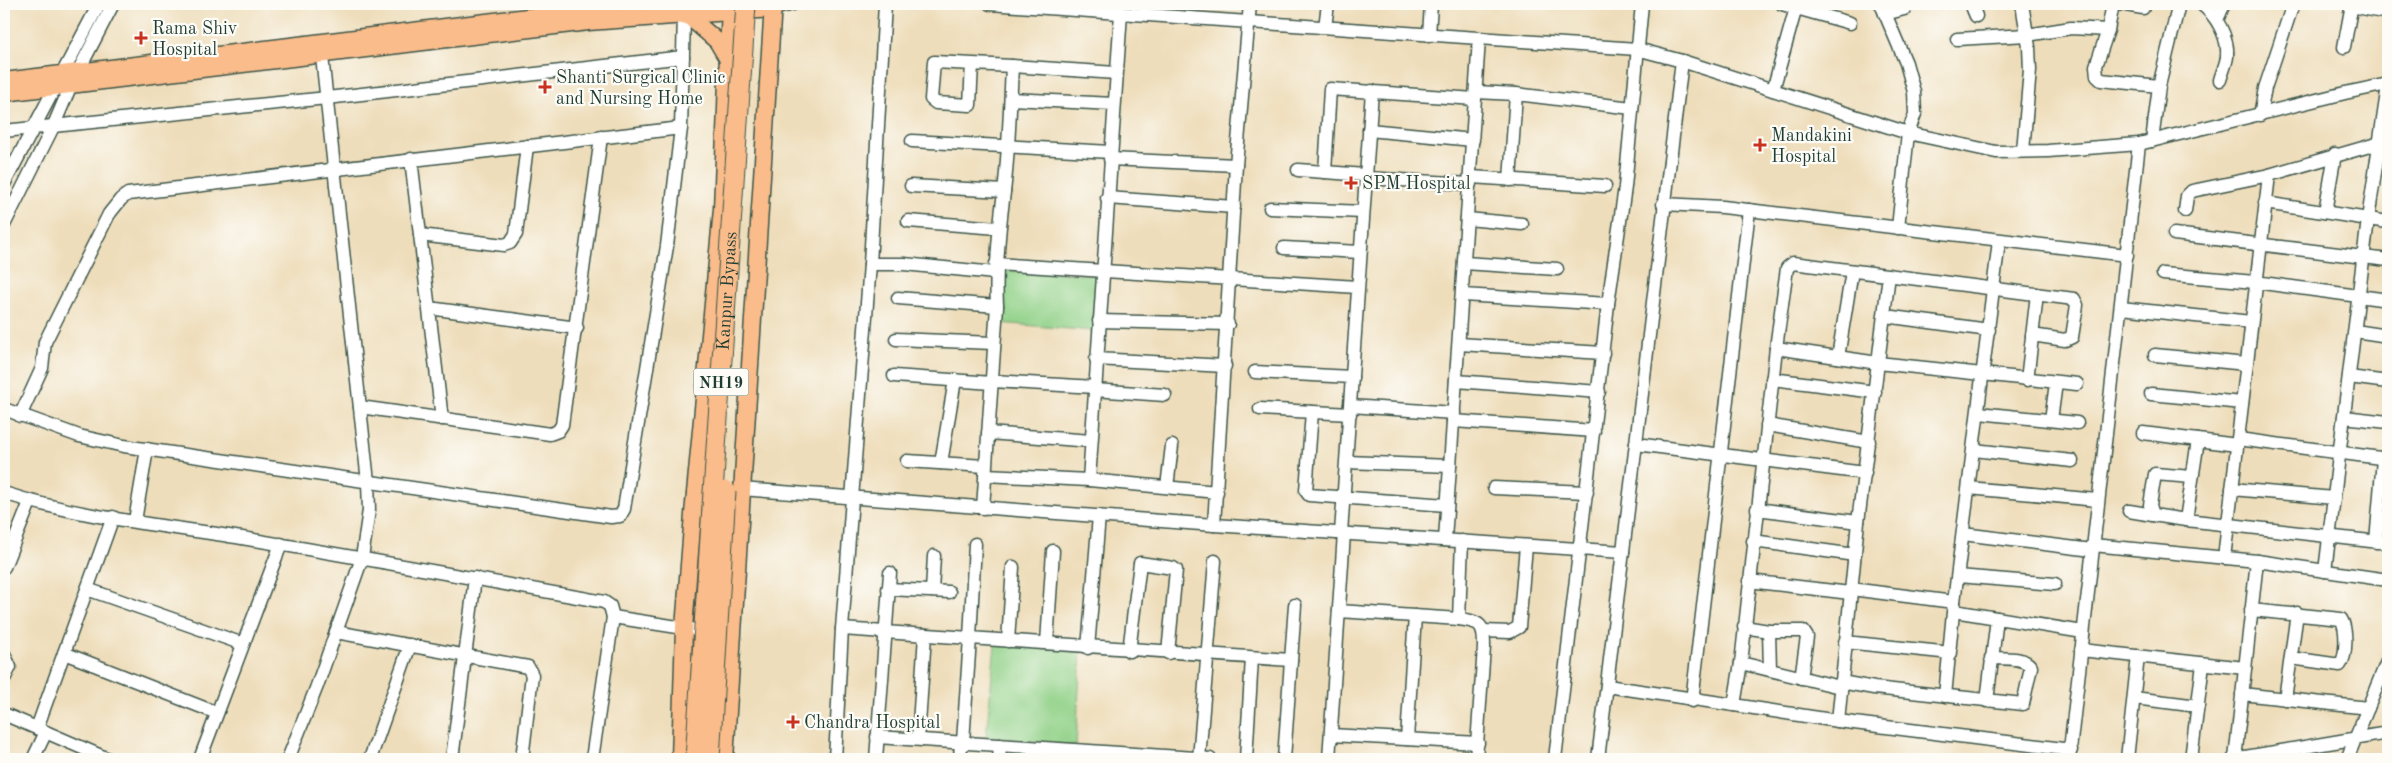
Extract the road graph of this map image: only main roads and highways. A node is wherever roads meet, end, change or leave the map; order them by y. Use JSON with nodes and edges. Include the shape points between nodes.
{"nodes":[{"id":1,"x":656,"y":4,"type":"edge"},
{"id":2,"x":735,"y":6,"type":"edge"},
{"id":3,"x":768,"y":6,"type":"edge"},
{"id":4,"x":586,"y":12,"type":"edge"},
{"id":5,"x":686,"y":16,"type":"junction"},
{"id":6,"x":727,"y":58,"type":"junction"},
{"id":7,"x":67,"y":79,"type":"junction"},
{"id":8,"x":4,"y":80,"type":"edge"},
{"id":9,"x":4,"y":93,"type":"edge"},
{"id":10,"x":680,"y":759,"type":"edge"},
{"id":11,"x":695,"y":759,"type":"edge"},
{"id":12,"x":710,"y":759,"type":"edge"},
{"id":13,"x":725,"y":759,"type":"edge"}],
"edges":[{"from":1,"to":4,"type":"main road"},
{"from":2,"to":3,"type":"main road"},
{"from":2,"to":5,"type":"main road"},
{"from":2,"to":6,"type":"main road"},
{"from":2,"to":11,"type":"highway","name":"Kanpur Bypass","number":"NH19","bridge":true},
{"from":3,"to":12,"type":"highway","name":"Kanpur Bypass","number":"NH19","bridge":true,"via":[[738,298]]},
{"from":3,"to":13,"type":"main road"},
{"from":4,"to":5,"type":"main road"},
{"from":4,"to":7,"type":"main road"},
{"from":5,"to":6,"type":"main road","via":[[717,41]]},
{"from":6,"to":10,"type":"main road","via":[[722,209],[684,628]]},
{"from":7,"to":8,"type":"main road"},
{"from":7,"to":9,"type":"main road"}]}
